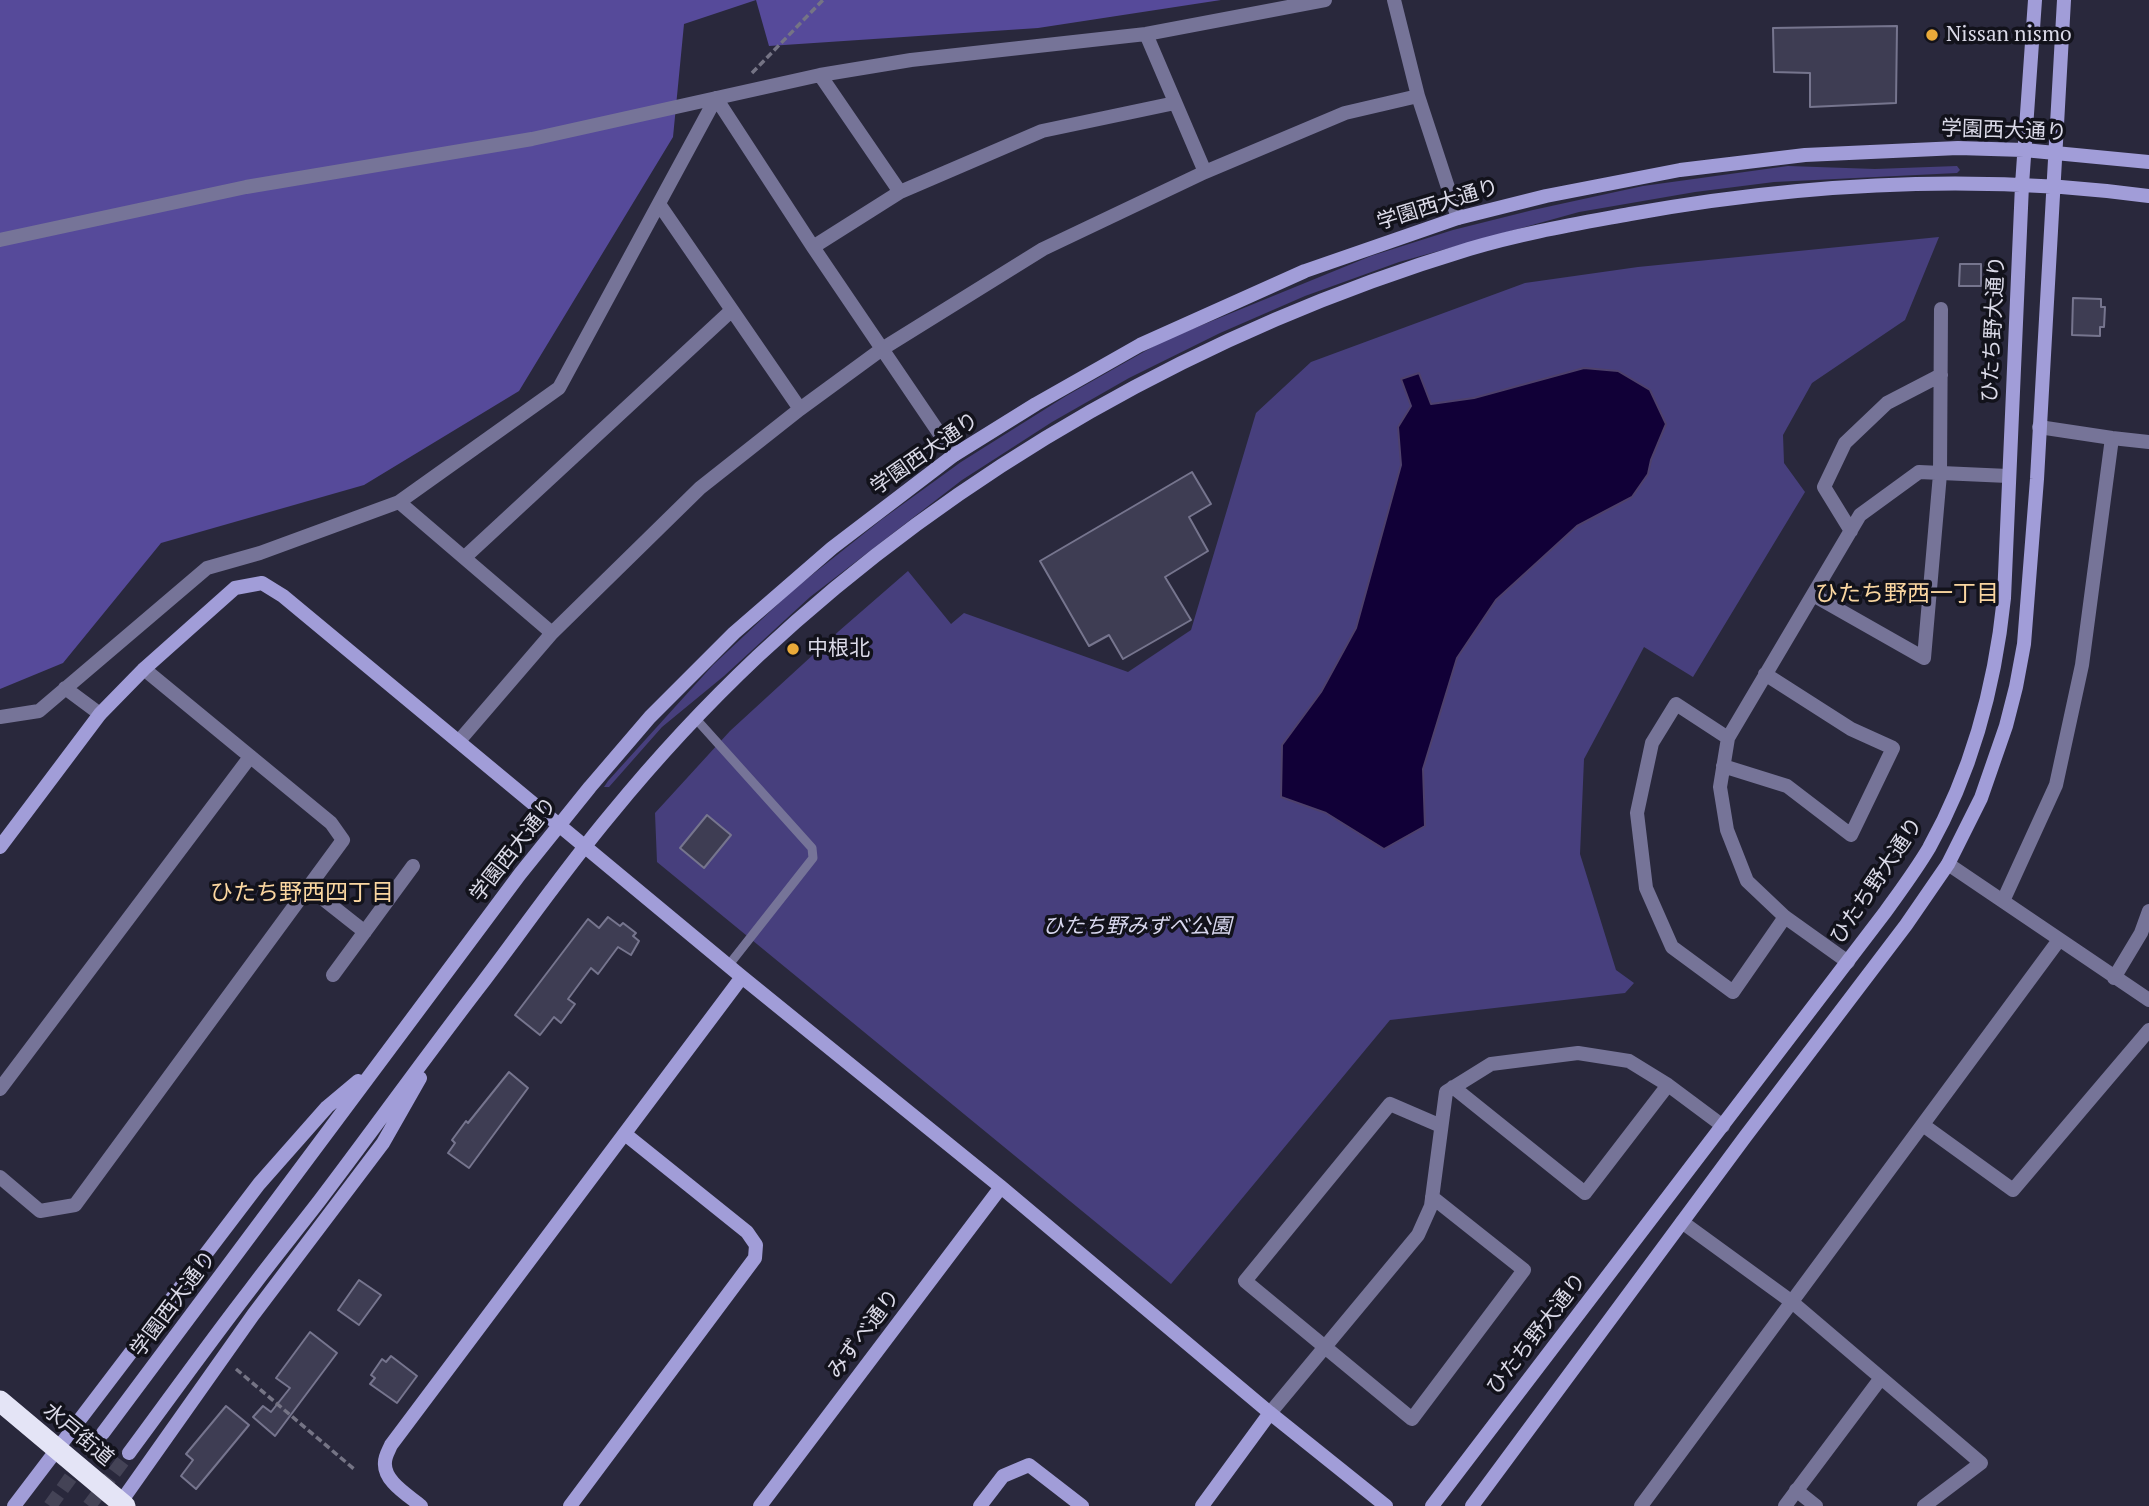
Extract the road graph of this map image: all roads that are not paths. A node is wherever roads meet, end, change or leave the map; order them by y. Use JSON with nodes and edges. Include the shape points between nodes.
{"nodes":[{"id":1,"x":1325,"y":0,"type":"edge"},
{"id":2,"x":1394,"y":0,"type":"edge"},
{"id":3,"x":2035,"y":0,"type":"edge"},
{"id":4,"x":2064,"y":0,"type":"edge"},
{"id":5,"x":1146,"y":34,"type":"junction"},
{"id":6,"x":820,"y":75,"type":"junction"},
{"id":7,"x":1419,"y":96,"type":"junction"},
{"id":8,"x":724,"y":97,"type":"junction"},
{"id":9,"x":1175,"y":103,"type":"junction"},
{"id":10,"x":2024,"y":150,"type":"junction"},
{"id":11,"x":2056,"y":153,"type":"junction"},
{"id":12,"x":2149,"y":162,"type":"edge"},
{"id":13,"x":1205,"y":172,"type":"junction"},
{"id":14,"x":2022,"y":185,"type":"junction"},
{"id":15,"x":2054,"y":187,"type":"junction"},
{"id":16,"x":900,"y":192,"type":"junction"},
{"id":17,"x":2149,"y":196,"type":"edge"},
{"id":18,"x":659,"y":204,"type":"junction"},
{"id":19,"x":1458,"y":218,"type":"junction"},
{"id":20,"x":0,"y":240,"type":"edge"},
{"id":21,"x":813,"y":247,"type":"junction"},
{"id":22,"x":1941,"y":309,"type":"dead end"},
{"id":23,"x":732,"y":310,"type":"junction"},
{"id":24,"x":882,"y":349,"type":"junction"},
{"id":25,"x":1941,"y":375,"type":"junction"},
{"id":26,"x":800,"y":409,"type":"junction"},
{"id":27,"x":2039,"y":428,"type":"junction"},
{"id":28,"x":2112,"y":438,"type":"junction"},
{"id":29,"x":2149,"y":442,"type":"edge"},
{"id":30,"x":954,"y":454,"type":"junction"},
{"id":31,"x":1940,"y":474,"type":"junction"},
{"id":32,"x":2008,"y":476,"type":"junction"},
{"id":33,"x":398,"y":502,"type":"junction"},
{"id":34,"x":1851,"y":531,"type":"junction"},
{"id":35,"x":465,"y":557,"type":"junction"},
{"id":36,"x":1813,"y":595,"type":"junction"},
{"id":37,"x":552,"y":633,"type":"junction"},
{"id":38,"x":144,"y":669,"type":"junction"},
{"id":39,"x":1765,"y":674,"type":"junction"},
{"id":40,"x":65,"y":688,"type":"junction"},
{"id":41,"x":100,"y":713,"type":"junction"},
{"id":42,"x":0,"y":718,"type":"edge"},
{"id":43,"x":696,"y":719,"type":"junction"},
{"id":44,"x":1728,"y":738,"type":"junction"},
{"id":45,"x":459,"y":741,"type":"junction"},
{"id":46,"x":250,"y":757,"type":"junction"},
{"id":47,"x":1723,"y":766,"type":"junction"},
{"id":48,"x":559,"y":825,"type":"junction"},
{"id":49,"x":585,"y":846,"type":"junction"},
{"id":50,"x":0,"y":847,"type":"edge"},
{"id":51,"x":1948,"y":864,"type":"junction"},
{"id":52,"x":413,"y":866,"type":"dead end"},
{"id":53,"x":308,"y":887,"type":"junction"},
{"id":54,"x":2003,"y":901,"type":"junction"},
{"id":55,"x":2149,"y":911,"type":"edge"},
{"id":56,"x":1784,"y":917,"type":"junction"},
{"id":57,"x":365,"y":932,"type":"junction"},
{"id":58,"x":2145,"y":935,"type":"edge"},
{"id":59,"x":2059,"y":940,"type":"junction"},
{"id":60,"x":1848,"y":962,"type":"junction"},
{"id":61,"x":728,"y":966,"type":"junction"},
{"id":62,"x":333,"y":975,"type":"dead end"},
{"id":63,"x":742,"y":978,"type":"junction"},
{"id":64,"x":2114,"y":978,"type":"junction"},
{"id":65,"x":2149,"y":1000,"type":"edge"},
{"id":66,"x":450,"y":1025,"type":"junction"},
{"id":67,"x":2149,"y":1030,"type":"edge"},
{"id":68,"x":380,"y":1061,"type":"junction"},
{"id":69,"x":1668,"y":1085,"type":"junction"},
{"id":70,"x":1453,"y":1087,"type":"junction"},
{"id":71,"x":0,"y":1089,"type":"edge"},
{"id":72,"x":1923,"y":1125,"type":"junction"},
{"id":73,"x":1441,"y":1126,"type":"junction"},
{"id":74,"x":1723,"y":1126,"type":"junction"},
{"id":75,"x":625,"y":1134,"type":"junction"},
{"id":76,"x":0,"y":1177,"type":"edge"},
{"id":77,"x":1001,"y":1187,"type":"junction"},
{"id":78,"x":1432,"y":1197,"type":"junction"},
{"id":79,"x":1682,"y":1222,"type":"junction"},
{"id":80,"x":1792,"y":1302,"type":"junction"},
{"id":81,"x":1325,"y":1348,"type":"junction"},
{"id":82,"x":1881,"y":1378,"type":"junction"},
{"id":83,"x":0,"y":1401,"type":"edge"},
{"id":84,"x":1270,"y":1413,"type":"junction"},
{"id":85,"x":103,"y":1433,"type":"tunnel mouth"},
{"id":86,"x":57,"y":1449,"type":"junction"},
{"id":87,"x":129,"y":1453,"type":"tunnel mouth"},
{"id":88,"x":1796,"y":1490,"type":"junction"},
{"id":89,"x":121,"y":1505,"type":"edge"},
{"id":90,"x":14,"y":1506,"type":"edge"},
{"id":91,"x":421,"y":1506,"type":"edge"},
{"id":92,"x":570,"y":1506,"type":"edge"},
{"id":93,"x":760,"y":1506,"type":"edge"},
{"id":94,"x":980,"y":1506,"type":"edge"},
{"id":95,"x":1082,"y":1506,"type":"edge"},
{"id":96,"x":1202,"y":1506,"type":"edge"},
{"id":97,"x":1386,"y":1506,"type":"edge"},
{"id":98,"x":1432,"y":1506,"type":"edge"},
{"id":99,"x":1472,"y":1506,"type":"edge"},
{"id":100,"x":1641,"y":1506,"type":"edge"},
{"id":101,"x":1784,"y":1506,"type":"edge"},
{"id":102,"x":1816,"y":1506,"type":"edge"},
{"id":103,"x":1924,"y":1506,"type":"edge"}],
"edges":[{"from":1,"to":5,"type":"street"},
{"from":2,"to":7,"type":"street"},
{"from":3,"to":10,"type":"street","name":"ひたち野大通り"},
{"from":4,"to":11,"type":"street"},
{"from":5,"to":6,"type":"street","via":[[911,60]]},
{"from":5,"to":9,"type":"street"},
{"from":6,"to":8,"type":"street"},
{"from":6,"to":16,"type":"street"},
{"from":7,"to":13,"type":"street","via":[[1345,113]]},
{"from":7,"to":19,"type":"street"},
{"from":8,"to":18,"type":"street"},
{"from":8,"to":20,"type":"street","via":[[533,139],[246,187]]},
{"from":8,"to":21,"type":"street"},
{"from":9,"to":13,"type":"street"},
{"from":9,"to":16,"type":"street","via":[[1042,131]]},
{"from":10,"to":11,"type":"street","name":"学園西大通り"},
{"from":10,"to":14,"type":"street","name":"ひたち野大通り"},
{"from":10,"to":19,"type":"street","name":"学園西大通り","via":[[1920,149],[1680,170]]},
{"from":11,"to":12,"type":"street","name":"学園西大通り"},
{"from":11,"to":15,"type":"street"},
{"from":13,"to":24,"type":"street","via":[[1043,249]]},
{"from":14,"to":15,"type":"street"},
{"from":14,"to":32,"type":"street","name":"ひたち野大通り"},
{"from":14,"to":43,"type":"street","via":[[1808,188],[1686,204],[1472,248],[1317,301],[1160,373],[972,484],[852,575],[758,656]]},
{"from":15,"to":17,"type":"street"},
{"from":15,"to":27,"type":"street"},
{"from":16,"to":21,"type":"street"},
{"from":18,"to":23,"type":"street"},
{"from":18,"to":33,"type":"street","via":[[559,388]]},
{"from":19,"to":30,"type":"street","name":"学園西大通り","via":[[1305,271],[1140,345]]},
{"from":21,"to":24,"type":"street"},
{"from":22,"to":25,"type":"street"},
{"from":23,"to":26,"type":"street"},
{"from":23,"to":35,"type":"street"},
{"from":24,"to":26,"type":"street"},
{"from":24,"to":30,"type":"street"},
{"from":25,"to":31,"type":"street"},
{"from":25,"to":34,"type":"street","via":[[1887,403],[1845,443],[1824,487]]},
{"from":26,"to":37,"type":"street","via":[[700,488]]},
{"from":27,"to":28,"type":"street"},
{"from":27,"to":51,"type":"street","via":[[2028,604],[2016,687],[1982,798]]},
{"from":28,"to":29,"type":"street"},
{"from":28,"to":54,"type":"street","via":[[2082,665],[2056,785]]},
{"from":30,"to":48,"type":"street","name":"学園西大通り","via":[[832,548],[734,634],[650,717]]},
{"from":31,"to":32,"type":"street"},
{"from":31,"to":34,"type":"street","via":[[1919,472],[1860,515]]},
{"from":31,"to":36,"type":"street","via":[[1924,658]]},
{"from":32,"to":60,"type":"street","name":"ひたち野大通り","via":[[2000,637],[1970,761],[1928,849]]},
{"from":33,"to":35,"type":"street"},
{"from":33,"to":40,"type":"street","via":[[207,568]]},
{"from":34,"to":36,"type":"street"},
{"from":35,"to":37,"type":"street"},
{"from":36,"to":39,"type":"street"},
{"from":37,"to":45,"type":"street"},
{"from":38,"to":41,"type":"street"},
{"from":38,"to":45,"type":"street","via":[[235,588],[262,583]]},
{"from":38,"to":46,"type":"street"},
{"from":39,"to":44,"type":"street"},
{"from":39,"to":47,"type":"street","via":[[1851,729],[1893,748],[1852,835],[1787,786]]},
{"from":40,"to":41,"type":"street"},
{"from":40,"to":42,"type":"street","via":[[39,711]]},
{"from":41,"to":50,"type":"street"},
{"from":43,"to":49,"type":"street"},
{"from":43,"to":61,"type":"lane","via":[[813,848],[813,858]]},
{"from":44,"to":47,"type":"street"},
{"from":44,"to":56,"type":"street","via":[[1676,705],[1651,743],[1637,813],[1646,888],[1672,947],[1732,992]]},
{"from":45,"to":48,"type":"street"},
{"from":46,"to":53,"type":"street","via":[[331,823],[343,840]]},
{"from":46,"to":71,"type":"street"},
{"from":47,"to":56,"type":"street","via":[[1720,787],[1727,830],[1747,881]]},
{"from":48,"to":49,"type":"street"},
{"from":48,"to":68,"type":"street","name":"学園西大通り"},
{"from":49,"to":61,"type":"street"},
{"from":49,"to":66,"type":"street"},
{"from":51,"to":54,"type":"street"},
{"from":51,"to":79,"type":"street"},
{"from":52,"to":57,"type":"street"},
{"from":53,"to":57,"type":"street"},
{"from":53,"to":76,"type":"street","via":[[75,1205],[40,1211]]},
{"from":54,"to":59,"type":"street"},
{"from":55,"to":58,"type":"street"},
{"from":56,"to":60,"type":"street"},
{"from":57,"to":62,"type":"street"},
{"from":58,"to":64,"type":"street"},
{"from":59,"to":64,"type":"street"},
{"from":59,"to":72,"type":"street"},
{"from":60,"to":74,"type":"street","name":"ひたち野大通り"},
{"from":61,"to":63,"type":"street"},
{"from":63,"to":75,"type":"street"},
{"from":63,"to":77,"type":"street"},
{"from":64,"to":65,"type":"street"},
{"from":66,"to":87,"type":"street"},
{"from":66,"to":89,"type":"street","via":[[383,1143],[253,1315]]},
{"from":67,"to":72,"type":"street","via":[[2013,1190]]},
{"from":68,"to":85,"type":"street","name":"学園西大通り"},
{"from":68,"to":86,"type":"street","via":[[327,1107],[259,1184]]},
{"from":69,"to":70,"type":"street","via":[[1629,1061],[1578,1054],[1491,1064]]},
{"from":69,"to":70,"type":"street","via":[[1585,1193]]},
{"from":69,"to":74,"type":"street"},
{"from":70,"to":73,"type":"street","via":[[1446,1092]]},
{"from":72,"to":80,"type":"street"},
{"from":73,"to":78,"type":"street"},
{"from":73,"to":81,"type":"street","via":[[1390,1104],[1245,1281]]},
{"from":74,"to":98,"type":"street","name":"ひたち野大通り"},
{"from":75,"to":91,"type":"street","via":[[391,1445],[386,1472]]},
{"from":75,"to":92,"type":"street","via":[[747,1232],[756,1245],[755,1258]]},
{"from":77,"to":84,"type":"street"},
{"from":77,"to":93,"type":"street","name":"みずべ通り"},
{"from":78,"to":81,"type":"street","via":[[1418,1235]]},
{"from":78,"to":81,"type":"street","via":[[1524,1270],[1412,1419]]},
{"from":79,"to":80,"type":"street"},
{"from":79,"to":99,"type":"street"},
{"from":80,"to":82,"type":"street"},
{"from":80,"to":100,"type":"street"},
{"from":81,"to":84,"type":"street"},
{"from":82,"to":88,"type":"street"},
{"from":82,"to":103,"type":"street","via":[[1981,1462]]},
{"from":83,"to":86,"type":"highway","name":"水戸街道"},
{"from":84,"to":96,"type":"street"},
{"from":84,"to":97,"type":"street"},
{"from":86,"to":89,"type":"highway","name":"水戸街道"},
{"from":86,"to":90,"type":"street"},
{"from":88,"to":101,"type":"street"},
{"from":88,"to":102,"type":"street"},
{"from":94,"to":95,"type":"street","via":[[1003,1476],[1029,1465]]}]}
